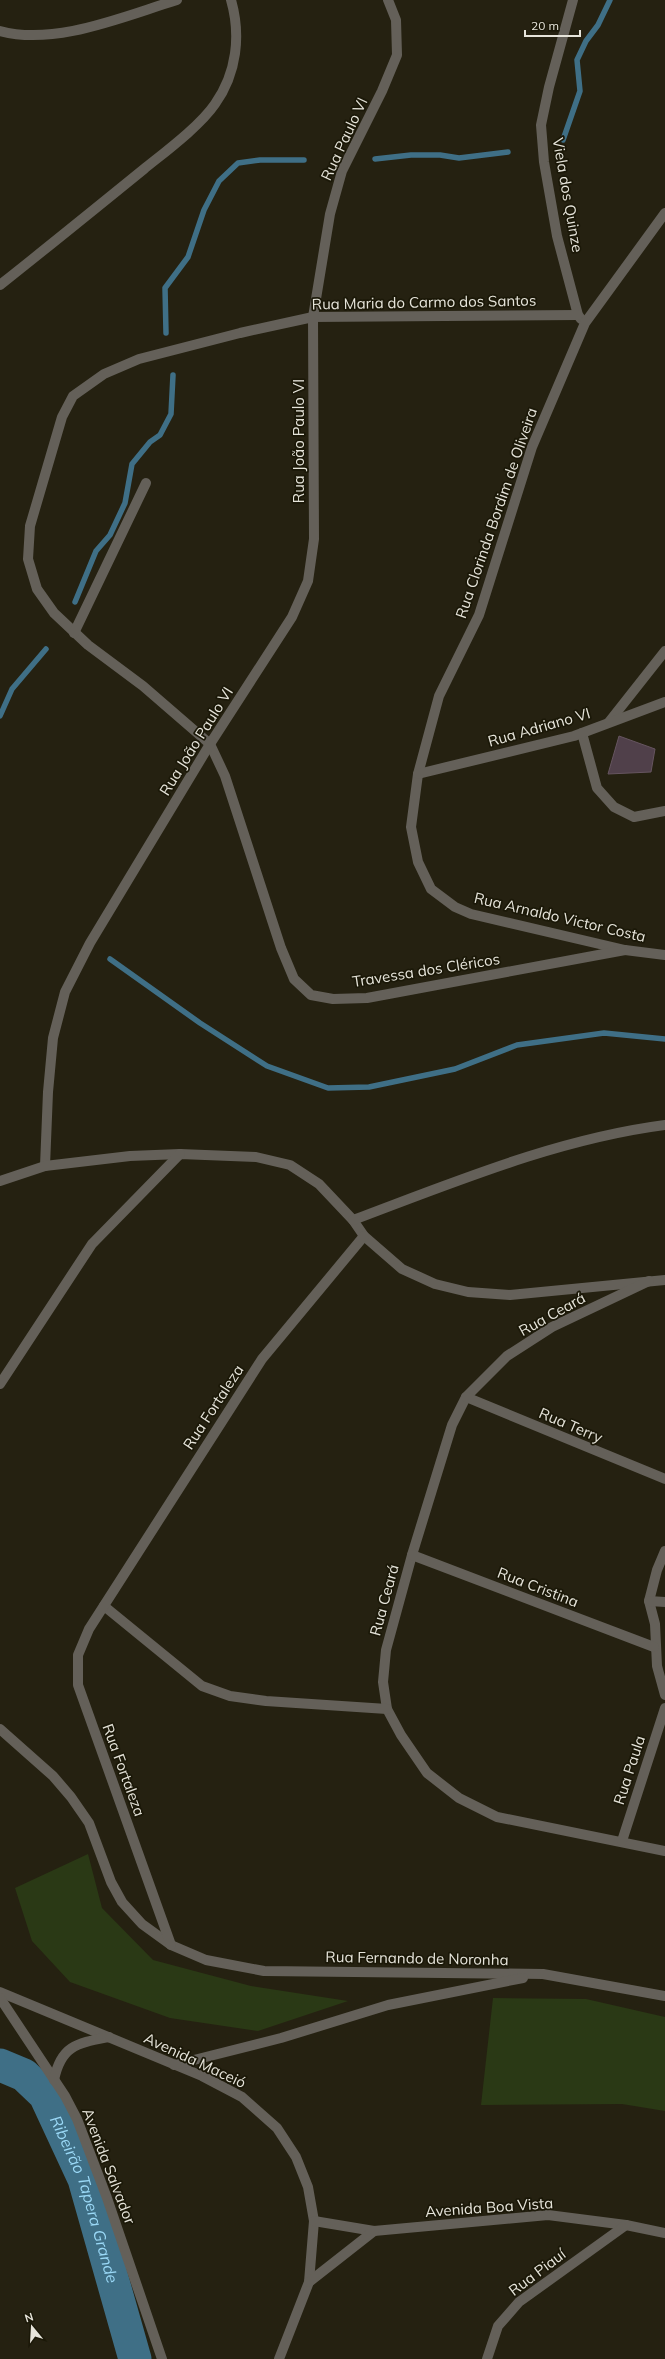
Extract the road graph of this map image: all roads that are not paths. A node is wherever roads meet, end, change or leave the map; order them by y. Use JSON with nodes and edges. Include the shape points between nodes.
{"nodes":[{"id":1,"x":178,"y":0,"type":"edge"},
{"id":2,"x":231,"y":0,"type":"edge"},
{"id":3,"x":388,"y":0,"type":"edge"},
{"id":4,"x":573,"y":0,"type":"edge"},
{"id":5,"x":0,"y":32,"type":"edge"},
{"id":6,"x":665,"y":213,"type":"edge"},
{"id":7,"x":0,"y":285,"type":"edge"},
{"id":8,"x":578,"y":315,"type":"junction"},
{"id":9,"x":313,"y":318,"type":"junction"},
{"id":10,"x":585,"y":323,"type":"junction"},
{"id":11,"x":146,"y":483,"type":"dead end"},
{"id":12,"x":74,"y":633,"type":"junction"},
{"id":13,"x":665,"y":651,"type":"edge"},
{"id":14,"x":664,"y":704,"type":"edge"},
{"id":15,"x":609,"y":722,"type":"junction"},
{"id":16,"x":582,"y":732,"type":"junction"},
{"id":17,"x":210,"y":744,"type":"junction"},
{"id":18,"x":418,"y":774,"type":"junction"},
{"id":19,"x":660,"y":812,"type":"edge"},
{"id":20,"x":665,"y":816,"type":"edge"},
{"id":21,"x":625,"y":950,"type":"junction"},
{"id":22,"x":665,"y":955,"type":"edge"},
{"id":23,"x":665,"y":1125,"type":"edge"},
{"id":24,"x":180,"y":1154,"type":"junction"},
{"id":25,"x":45,"y":1166,"type":"junction"},
{"id":26,"x":0,"y":1181,"type":"edge"},
{"id":27,"x":353,"y":1220,"type":"junction"},
{"id":28,"x":364,"y":1236,"type":"junction"},
{"id":29,"x":665,"y":1280,"type":"edge"},
{"id":30,"x":649,"y":1281,"type":"junction"},
{"id":31,"x":0,"y":1384,"type":"edge"},
{"id":32,"x":466,"y":1397,"type":"junction"},
{"id":33,"x":665,"y":1479,"type":"edge"},
{"id":34,"x":665,"y":1551,"type":"edge"},
{"id":35,"x":412,"y":1555,"type":"junction"},
{"id":36,"x":649,"y":1601,"type":"junction"},
{"id":37,"x":665,"y":1602,"type":"edge"},
{"id":38,"x":104,"y":1606,"type":"junction"},
{"id":39,"x":654,"y":1647,"type":"junction"},
{"id":40,"x":665,"y":1695,"type":"edge"},
{"id":41,"x":665,"y":1708,"type":"edge"},
{"id":42,"x":387,"y":1710,"type":"junction"},
{"id":43,"x":0,"y":1729,"type":"edge"},
{"id":44,"x":622,"y":1841,"type":"junction"},
{"id":45,"x":665,"y":1851,"type":"edge"},
{"id":46,"x":171,"y":1945,"type":"junction"},
{"id":47,"x":543,"y":1974,"type":"junction"},
{"id":48,"x":0,"y":1992,"type":"edge"},
{"id":49,"x":665,"y":1996,"type":"edge"},
{"id":50,"x":0,"y":1998,"type":"edge"},
{"id":51,"x":109,"y":2037,"type":"junction"},
{"id":52,"x":174,"y":2064,"type":"junction"},
{"id":53,"x":54,"y":2080,"type":"junction"},
{"id":54,"x":314,"y":2221,"type":"junction"},
{"id":55,"x":626,"y":2225,"type":"junction"},
{"id":56,"x":374,"y":2231,"type":"junction"},
{"id":57,"x":665,"y":2233,"type":"edge"},
{"id":58,"x":309,"y":2282,"type":"junction"},
{"id":59,"x":162,"y":2359,"type":"edge"},
{"id":60,"x":279,"y":2359,"type":"edge"},
{"id":61,"x":487,"y":2359,"type":"edge"}],
"edges":[{"from":1,"to":5,"type":"street","via":[[72,31],[38,36]]},
{"from":2,"to":7,"type":"street","via":[[237,21],[236,50],[230,75],[215,104],[179,140]]},
{"from":3,"to":9,"type":"street","name":"Rua Paulo VI","via":[[396,20],[397,55],[342,171],[330,214]]},
{"from":4,"to":8,"type":"street","name":"Viela dos Quinze","via":[[548,87],[541,125],[544,162],[558,236]]},
{"from":6,"to":10,"type":"street","name":"Rua Clorinda Bordim de Oliveira"},
{"from":8,"to":9,"type":"street","name":"Rua Maria do Carmo dos Santos"},
{"from":8,"to":10,"type":"street","name":"Viela dos Quinze"},
{"from":9,"to":12,"type":"street","name":"Rua Maria do Carmo dos Santos","via":[[240,332],[139,359],[104,374],[73,396],[62,417],[30,526],[28,559],[37,589],[54,613]]},
{"from":9,"to":17,"type":"street","name":"Rua João Paulo VI","via":[[314,539],[308,581],[292,617]]},
{"from":10,"to":18,"type":"street","name":"Rua Clorinda Bordim de Oliveira","via":[[532,447],[479,615],[439,696]]},
{"from":11,"to":12,"type":"street"},
{"from":12,"to":17,"type":"street","name":"Rua Maria do Carmo dos Santos","via":[[143,686]]},
{"from":13,"to":15,"type":"street"},
{"from":14,"to":15,"type":"street","name":"Rua Adriano VI"},
{"from":15,"to":16,"type":"street","name":"Rua Adriano VI"},
{"from":16,"to":18,"type":"street","name":"Rua Adriano VI"},
{"from":16,"to":19,"type":"street","via":[[597,788],[614,807],[634,817]]},
{"from":17,"to":21,"type":"street","name":"Travessa dos Cléricos","via":[[225,776],[281,948],[294,979],[311,995],[333,999],[367,998]]},
{"from":17,"to":25,"type":"street","name":"Rua João Paulo VI","via":[[90,943],[66,992],[53,1038]]},
{"from":18,"to":21,"type":"street","name":"Rua Arnaldo Victor Costa","via":[[411,827],[418,862],[431,888],[455,907],[471,914]]},
{"from":19,"to":20,"type":"street"},
{"from":21,"to":22,"type":"street","name":"Rua Arnaldo Victor Costa"},
{"from":23,"to":27,"type":"street","via":[[593,1137],[520,1159]]},
{"from":24,"to":25,"type":"street","via":[[130,1156]]},
{"from":24,"to":27,"type":"street","via":[[256,1157],[290,1165],[319,1184]]},
{"from":24,"to":31,"type":"street","via":[[92,1244]]},
{"from":25,"to":26,"type":"street"},
{"from":27,"to":28,"type":"street"},
{"from":28,"to":30,"type":"street","via":[[402,1269],[435,1284],[468,1292],[510,1295]]},
{"from":28,"to":38,"type":"street","name":"Rua Fortaleza","via":[[262,1359]]},
{"from":29,"to":30,"type":"street"},
{"from":30,"to":32,"type":"street","name":"Rua Ceará","via":[[552,1327],[507,1356]]},
{"from":32,"to":33,"type":"street","name":"Rua Terry"},
{"from":32,"to":35,"type":"street","name":"Rua Ceará","via":[[452,1425]]},
{"from":34,"to":36,"type":"street"},
{"from":35,"to":39,"type":"street","name":"Rua Cristina"},
{"from":35,"to":42,"type":"street","name":"Rua Ceará","via":[[386,1650],[383,1682]]},
{"from":36,"to":37,"type":"street"},
{"from":36,"to":39,"type":"street","via":[[655,1624]]},
{"from":38,"to":42,"type":"street","via":[[202,1686],[230,1696],[266,1702]]},
{"from":38,"to":46,"type":"street","name":"Rua Fortaleza","via":[[78,1655],[78,1685]]},
{"from":39,"to":40,"type":"street"},
{"from":41,"to":44,"type":"street","name":"Rua Paula"},
{"from":42,"to":44,"type":"street","name":"Rua Ceará","via":[[428,1773],[458,1798],[497,1817]]},
{"from":43,"to":46,"type":"street","name":"Rua Fernando de Noronha","via":[[52,1776],[71,1797],[89,1823],[111,1882],[122,1902],[142,1924]]},
{"from":44,"to":45,"type":"street","name":"Rua Ceará"},
{"from":46,"to":47,"type":"street","name":"Rua Fernando de Noronha","via":[[206,1960],[264,1971]]},
{"from":47,"to":49,"type":"street","name":"Rua Fernando de Noronha"},
{"from":47,"to":52,"type":"street","via":[[388,2005],[281,2038]]},
{"from":48,"to":51,"type":"street","name":"Avenida Maceió"},
{"from":50,"to":53,"type":"street","name":"Avenida Salvador"},
{"from":51,"to":52,"type":"street","name":"Avenida Maceió"},
{"from":51,"to":53,"type":"street","via":[[82,2042],[66,2052],[57,2063]]},
{"from":52,"to":54,"type":"street","name":"Avenida Maceió","via":[[242,2097],[277,2128],[301,2169],[308,2187]]},
{"from":53,"to":59,"type":"street","name":"Avenida Salvador","via":[[71,2108],[107,2198]]},
{"from":54,"to":56,"type":"street","name":"Avenida Boa Vista"},
{"from":54,"to":58,"type":"street","name":"Avenida Maceió"},
{"from":55,"to":56,"type":"street","name":"Avenida Boa Vista","via":[[548,2215]]},
{"from":55,"to":57,"type":"street","name":"Avenida Boa Vista"},
{"from":55,"to":61,"type":"street","name":"Rua Piauí","via":[[519,2302],[498,2326]]},
{"from":56,"to":58,"type":"street"},
{"from":58,"to":60,"type":"street","name":"Avenida Maceió"}]}
